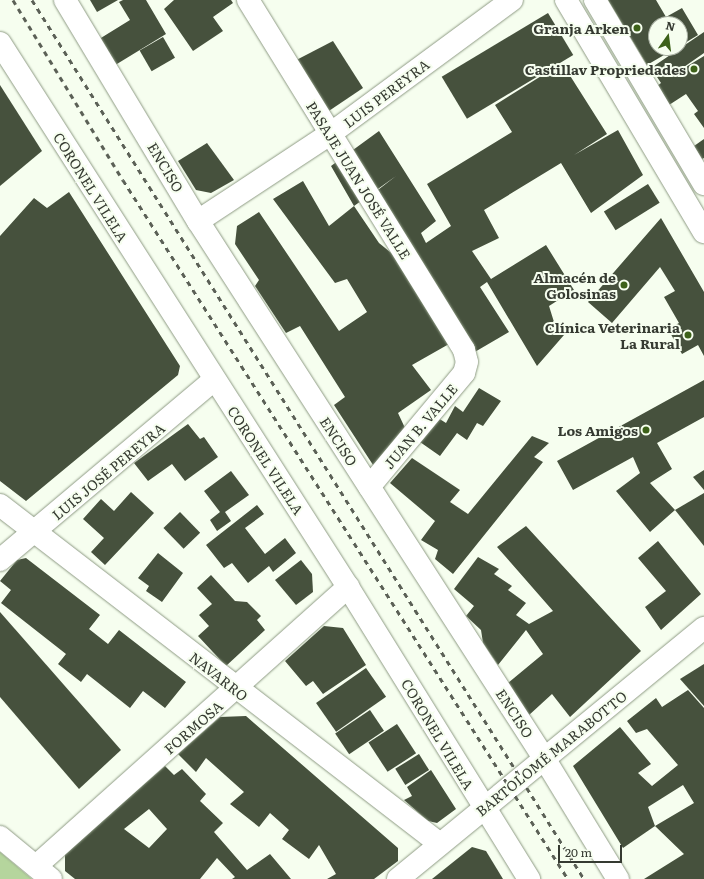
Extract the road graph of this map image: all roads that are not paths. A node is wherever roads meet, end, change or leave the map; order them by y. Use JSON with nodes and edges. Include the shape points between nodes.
{"nodes":[{"id":1,"x":65,"y":0,"type":"edge"},
{"id":2,"x":248,"y":0,"type":"edge"},
{"id":3,"x":512,"y":0,"type":"edge"},
{"id":4,"x":566,"y":0,"type":"edge"},
{"id":5,"x":595,"y":0,"type":"edge"},
{"id":6,"x":0,"y":43,"type":"edge"},
{"id":7,"x":330,"y":134,"type":"junction"},
{"id":8,"x":704,"y":184,"type":"edge"},
{"id":9,"x":198,"y":221,"type":"junction"},
{"id":10,"x":704,"y":232,"type":"edge"},
{"id":11,"x":467,"y":362,"type":"joint"},
{"id":12,"x":214,"y":380,"type":"junction"},
{"id":13,"x":369,"y":487,"type":"junction"},
{"id":14,"x":0,"y":505,"type":"edge"},
{"id":15,"x":35,"y":532,"type":"junction"},
{"id":16,"x":0,"y":560,"type":"edge"},
{"id":17,"x":348,"y":587,"type":"junction"},
{"id":18,"x":704,"y":628,"type":"edge"},
{"id":19,"x":237,"y":689,"type":"junction"},
{"id":20,"x":544,"y":758,"type":"junction"},
{"id":21,"x":484,"y":808,"type":"junction"},
{"id":22,"x":0,"y":837,"type":"edge"},
{"id":23,"x":440,"y":844,"type":"junction"},
{"id":24,"x":43,"y":872,"type":"edge"},
{"id":25,"x":398,"y":879,"type":"edge"},
{"id":26,"x":529,"y":879,"type":"edge"},
{"id":27,"x":618,"y":879,"type":"edge"}],
"edges":[{"from":1,"to":9,"type":"street","name":"ENCISO"},
{"from":2,"to":7,"type":"street","name":"PASAJE JUAN JOSÉ VALLE"},
{"from":3,"to":7,"type":"street","name":"LUIS PEREYRA"},
{"from":4,"to":10,"type":"street"},
{"from":5,"to":8,"type":"street"},
{"from":6,"to":12,"type":"street","name":"CORONEL VILELA"},
{"from":7,"to":9,"type":"street","name":"LUIS PEREYRA"},
{"from":7,"to":11,"type":"street","name":"PASAJE JUAN JOSÉ VALLE","via":[[464,350]]},
{"from":9,"to":13,"type":"street","name":"ENCISO"},
{"from":11,"to":13,"type":"street","name":"JUAN B. VALLE","via":[[464,373]]},
{"from":12,"to":15,"type":"street","name":"LUIS JOSÉ PEREYRA"},
{"from":12,"to":17,"type":"street","name":"CORONEL VILELA"},
{"from":13,"to":20,"type":"street","name":"ENCISO"},
{"from":14,"to":15,"type":"street","name":"NAVARRO"},
{"from":15,"to":16,"type":"street","name":"LUIS JOSÉ PEREYRA"},
{"from":15,"to":19,"type":"street","name":"NAVARRO"},
{"from":17,"to":19,"type":"street","name":"FORMOSA"},
{"from":17,"to":21,"type":"street","name":"CORONEL VILELA"},
{"from":18,"to":20,"type":"street","name":"BARTOLOMÉ MARABOTTO"},
{"from":19,"to":23,"type":"street","name":"NAVARRO"},
{"from":19,"to":24,"type":"street","name":"FORMOSA"},
{"from":20,"to":21,"type":"street","name":"BARTOLOMÉ MARABOTTO"},
{"from":20,"to":27,"type":"street","name":"ENCISO"},
{"from":21,"to":23,"type":"street","name":"BARTOLOMÉ MARABOTTO"},
{"from":21,"to":26,"type":"street","name":"CORONEL VILELA"},
{"from":22,"to":24,"type":"street"},
{"from":23,"to":25,"type":"street","name":"BARTOLOMÉ MARABOTTO"}]}
